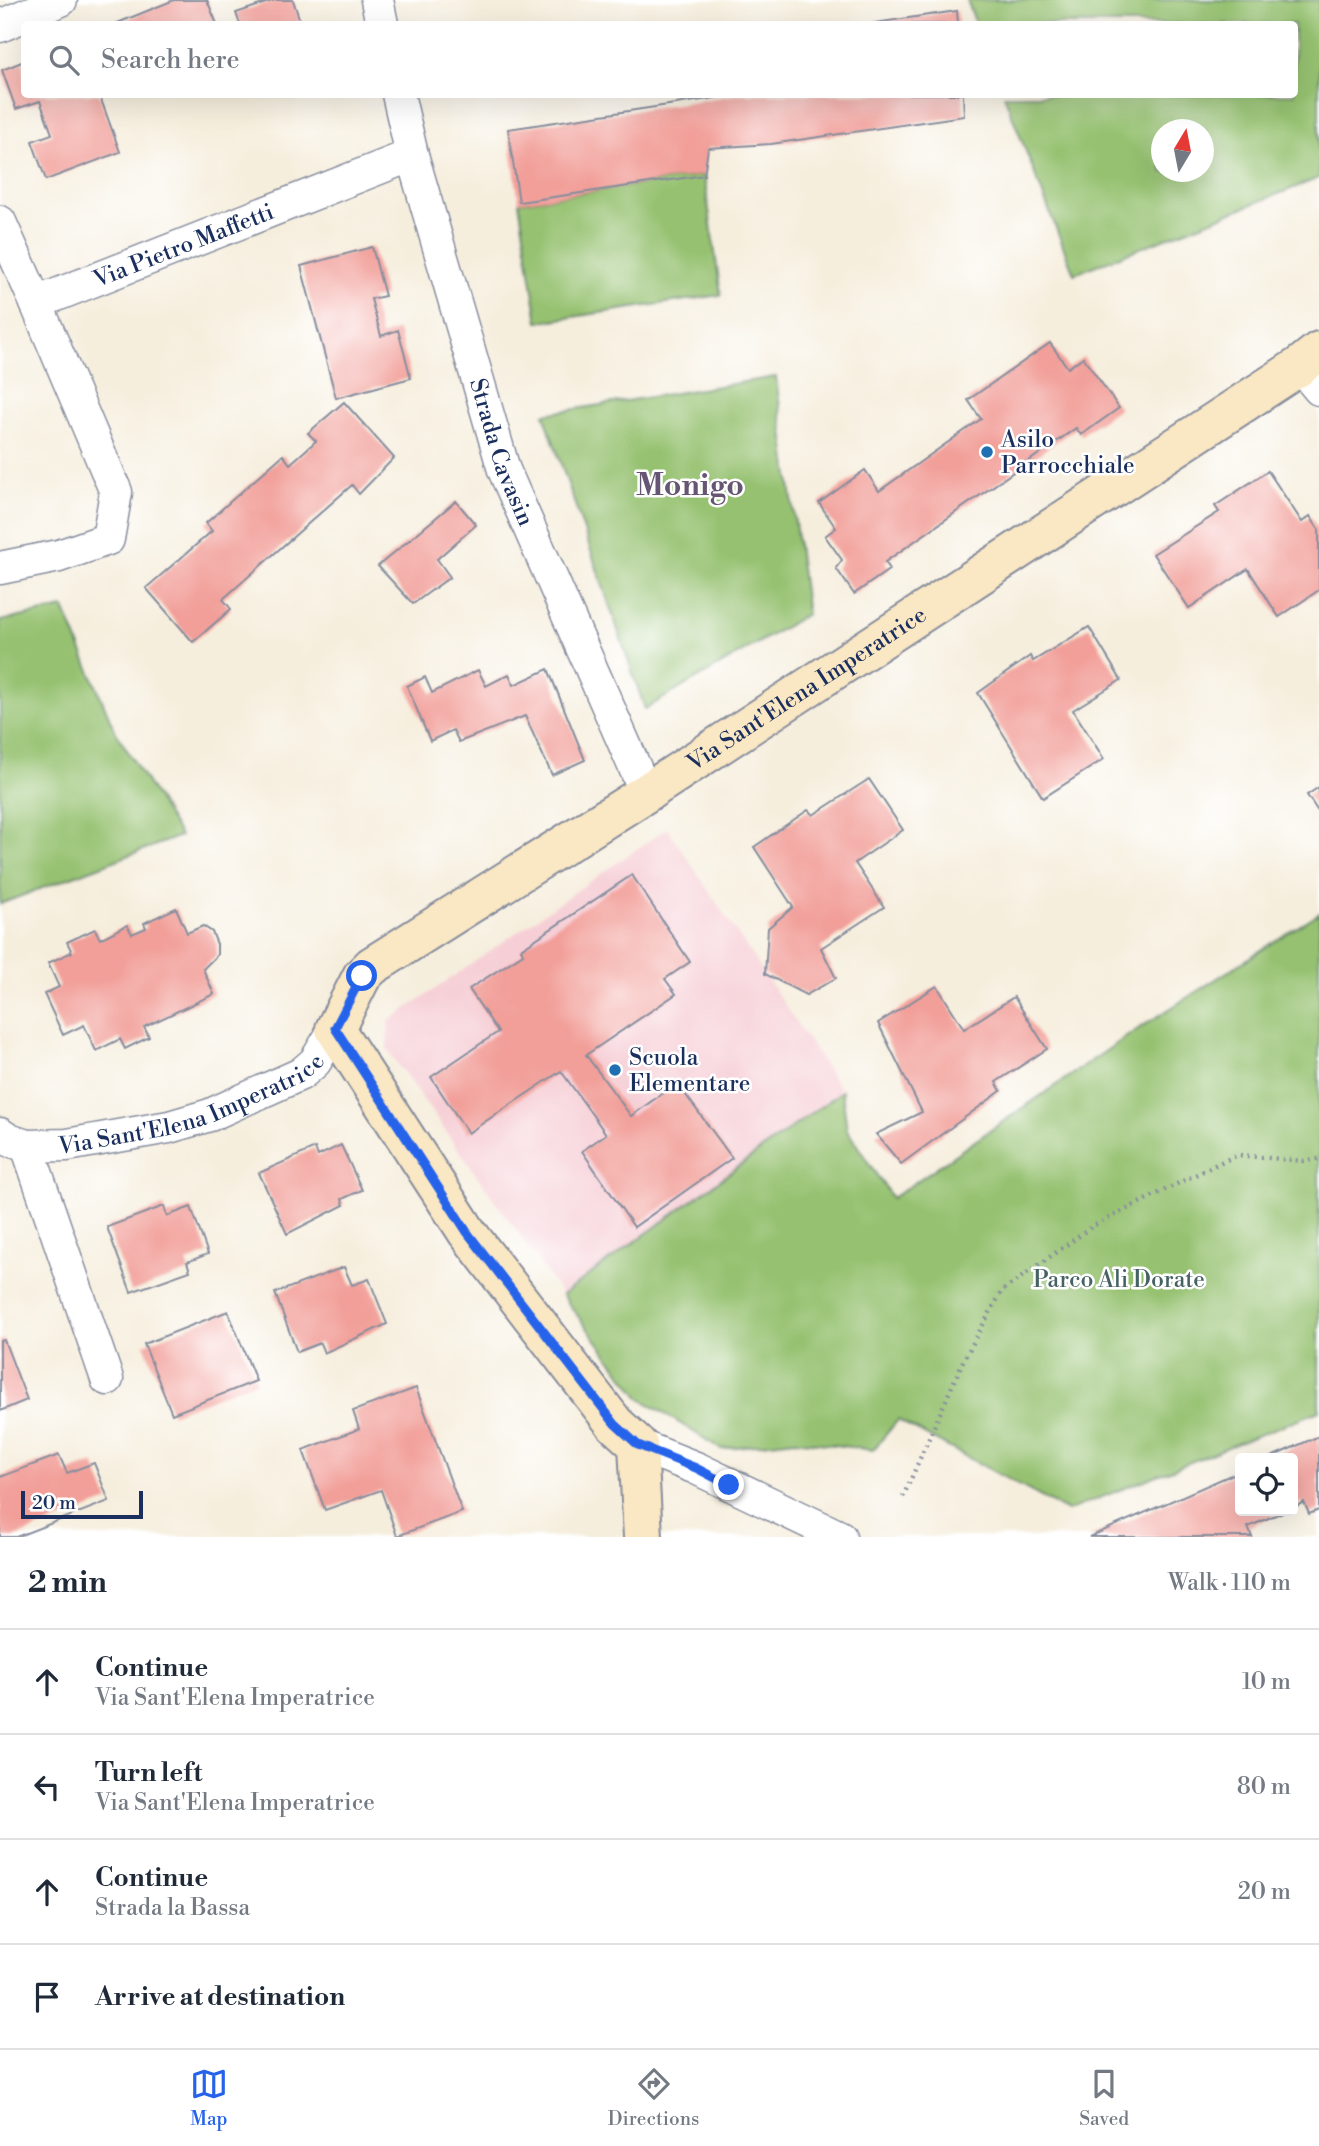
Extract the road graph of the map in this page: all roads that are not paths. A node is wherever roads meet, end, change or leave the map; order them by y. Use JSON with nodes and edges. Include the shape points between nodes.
{"nodes":[{"id":1,"x":61,"y":0,"type":"edge"},
{"id":2,"x":377,"y":0,"type":"edge"},
{"id":3,"x":381,"y":21,"type":"edge"},
{"id":4,"x":0,"y":26,"type":"edge"},
{"id":5,"x":399,"y":98,"type":"edge"},
{"id":6,"x":412,"y":155,"type":"junction"},
{"id":7,"x":0,"y":222,"type":"edge"},
{"id":8,"x":36,"y":303,"type":"junction"},
{"id":9,"x":1312,"y":368,"type":"edge"},
{"id":10,"x":0,"y":568,"type":"edge"},
{"id":11,"x":646,"y":793,"type":"junction"},
{"id":12,"x":335,"y":1028,"type":"junction"},
{"id":13,"x":13,"y":1140,"type":"edge"},
{"id":14,"x":107,"y":1379,"type":"dead end"},
{"id":15,"x":638,"y":1445,"type":"junction"},
{"id":16,"x":643,"y":1537,"type":"edge"},
{"id":17,"x":840,"y":1537,"type":"edge"}],
"edges":[{"from":1,"to":4,"type":"street"},
{"from":2,"to":3,"type":"street"},
{"from":5,"to":6,"type":"street","name":"Strada Cavasin"},
{"from":6,"to":8,"type":"street","name":"Via Pietro Maffetti"},
{"from":6,"to":11,"type":"street","name":"Strada Cavasin","via":[[504,470]]},
{"from":7,"to":8,"type":"street"},
{"from":8,"to":10,"type":"street","via":[[116,492],[108,539],[59,556]]},
{"from":9,"to":11,"type":"street","name":"Via Sant'Elena Imperatrice"},
{"from":11,"to":12,"type":"street","name":"Via Sant'Elena Imperatrice","via":[[372,966]]},
{"from":12,"to":13,"type":"street","name":"Via Sant'Elena Imperatrice","via":[[315,1062],[301,1074],[211,1115],[67,1145]]},
{"from":12,"to":15,"type":"street","name":"Via Sant'Elena Imperatrice","via":[[467,1232],[615,1424]]},
{"from":13,"to":14,"type":"street","name":"Via Sant'Elena Imperatrice"},
{"from":15,"to":16,"type":"street"},
{"from":15,"to":17,"type":"street"}]}
